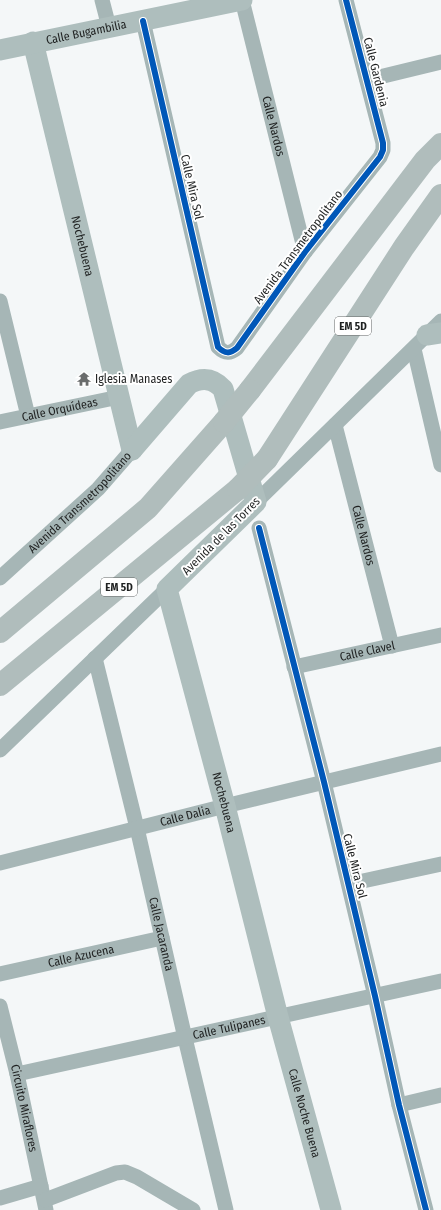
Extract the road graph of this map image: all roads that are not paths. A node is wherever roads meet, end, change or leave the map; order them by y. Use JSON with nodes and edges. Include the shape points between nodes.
{"nodes":[{"id":1,"x":102,"y":0,"type":"edge"},
{"id":2,"x":242,"y":0,"type":"edge"},
{"id":3,"x":346,"y":0,"type":"edge"},
{"id":4,"x":143,"y":21,"type":"junction"},
{"id":5,"x":109,"y":27,"type":"junction"},
{"id":6,"x":33,"y":42,"type":"junction"},
{"id":7,"x":0,"y":49,"type":"edge"},
{"id":8,"x":441,"y":62,"type":"edge"},
{"id":9,"x":367,"y":80,"type":"junction"},
{"id":10,"x":441,"y":144,"type":"edge"},
{"id":11,"x":383,"y":150,"type":"joint"},
{"id":12,"x":441,"y":195,"type":"edge"},
{"id":13,"x":305,"y":252,"type":"junction"},
{"id":14,"x":0,"y":302,"type":"edge"},
{"id":15,"x":431,"y":335,"type":"edge"},
{"id":16,"x":227,"y":353,"type":"joint"},
{"id":17,"x":119,"y":397,"type":"junction"},
{"id":18,"x":28,"y":416,"type":"junction"},
{"id":19,"x":0,"y":422,"type":"edge"},
{"id":20,"x":335,"y":425,"type":"junction"},
{"id":21,"x":132,"y":450,"type":"junction"},
{"id":22,"x":441,"y":465,"type":"edge"},
{"id":23,"x":256,"y":502,"type":"junction"},
{"id":24,"x":259,"y":528,"type":"dead end"},
{"id":25,"x":0,"y":578,"type":"edge"},
{"id":26,"x":167,"y":589,"type":"junction"},
{"id":27,"x":0,"y":632,"type":"edge"},
{"id":28,"x":441,"y":635,"type":"edge"},
{"id":29,"x":392,"y":646,"type":"junction"},
{"id":30,"x":95,"y":658,"type":"junction"},
{"id":31,"x":294,"y":667,"type":"junction"},
{"id":32,"x":0,"y":685,"type":"edge"},
{"id":33,"x":0,"y":750,"type":"edge"},
{"id":34,"x":441,"y":754,"type":"edge"},
{"id":35,"x":324,"y":782,"type":"junction"},
{"id":36,"x":225,"y":806,"type":"junction"},
{"id":37,"x":137,"y":828,"type":"junction"},
{"id":38,"x":0,"y":864,"type":"edge"},
{"id":39,"x":441,"y":864,"type":"edge"},
{"id":40,"x":349,"y":884,"type":"junction"},
{"id":41,"x":162,"y":938,"type":"junction"},
{"id":42,"x":0,"y":974,"type":"edge"},
{"id":43,"x":441,"y":981,"type":"edge"},
{"id":44,"x":375,"y":996,"type":"junction"},
{"id":45,"x":0,"y":1006,"type":"edge"},
{"id":46,"x":278,"y":1017,"type":"junction"},
{"id":47,"x":185,"y":1038,"type":"junction"},
{"id":48,"x":17,"y":1074,"type":"junction"},
{"id":49,"x":441,"y":1095,"type":"edge"},
{"id":50,"x":399,"y":1106,"type":"junction"},
{"id":51,"x":41,"y":1186,"type":"junction"},
{"id":52,"x":0,"y":1198,"type":"edge"},
{"id":53,"x":45,"y":1205,"type":"edge"},
{"id":54,"x":194,"y":1210,"type":"edge"},
{"id":55,"x":226,"y":1210,"type":"edge"},
{"id":56,"x":331,"y":1210,"type":"edge"},
{"id":57,"x":426,"y":1210,"type":"edge"}],
"edges":[{"from":1,"to":5,"type":"street"},
{"from":2,"to":4,"type":"street","name":"Calle Bugambilia"},
{"from":2,"to":13,"type":"street","name":"Calle Nardos"},
{"from":3,"to":9,"type":"street","name":"Calle Gardenia"},
{"from":4,"to":5,"type":"street","name":"Calle Bugambilia"},
{"from":4,"to":16,"type":"street","name":"Calle Mira Sol","via":[[218,347]]},
{"from":5,"to":6,"type":"street","name":"Calle Bugambilia"},
{"from":6,"to":7,"type":"street","name":"Calle Bugambilia"},
{"from":6,"to":17,"type":"street","name":"Nochebuena"},
{"from":8,"to":9,"type":"street"},
{"from":9,"to":11,"type":"street","name":"Calle Gardenia"},
{"from":10,"to":27,"type":"highway","bridge":true,"via":[[425,160],[250,390],[148,508]]},
{"from":11,"to":13,"type":"street","name":"Avenida Transmetropolitano"},
{"from":12,"to":32,"type":"highway","number":"EM 5D","bridge":true,"via":[[404,247],[268,459],[238,488]]},
{"from":13,"to":16,"type":"street","name":"Avenida Transmetropolitano","via":[[237,348]]},
{"from":14,"to":18,"type":"street"},
{"from":15,"to":20,"type":"street","name":"Avenida de las Torres"},
{"from":15,"to":22,"type":"street"},
{"from":17,"to":18,"type":"street","name":"Calle Orquídeas"},
{"from":17,"to":21,"type":"street","name":"Nochebuena"},
{"from":18,"to":19,"type":"street","name":"Calle Orquídeas"},
{"from":20,"to":23,"type":"street","name":"Avenida de las Torres"},
{"from":20,"to":29,"type":"street","name":"Calle Nardos"},
{"from":21,"to":23,"type":"street","name":"Avenida Transmetropolitano","via":[[189,384],[198,380],[217,383],[223,389]]},
{"from":21,"to":25,"type":"street","name":"Avenida Transmetropolitano","via":[[98,488]]},
{"from":23,"to":26,"type":"street","name":"Avenida de las Torres"},
{"from":24,"to":31,"type":"street","name":"Calle Mira Sol"},
{"from":26,"to":30,"type":"street","name":"Avenida de las Torres"},
{"from":26,"to":36,"type":"street","name":"Nochebuena"},
{"from":28,"to":29,"type":"street","name":"Calle Clavel"},
{"from":29,"to":31,"type":"street","name":"Calle Clavel"},
{"from":30,"to":33,"type":"street","name":"Avenida de las Torres"},
{"from":30,"to":37,"type":"street","name":"Calle Jacaranda"},
{"from":31,"to":35,"type":"street","name":"Calle Mira Sol"},
{"from":34,"to":35,"type":"street","name":"Calle Dalia"},
{"from":35,"to":36,"type":"street","name":"Calle Dalia"},
{"from":35,"to":40,"type":"street","name":"Calle Mira Sol"},
{"from":36,"to":37,"type":"street","name":"Calle Dalia"},
{"from":36,"to":46,"type":"street","name":"Nochebuena"},
{"from":37,"to":38,"type":"street","name":"Calle Dalia"},
{"from":37,"to":41,"type":"street","name":"Calle Jacaranda"},
{"from":39,"to":40,"type":"street"},
{"from":40,"to":44,"type":"street","name":"Calle Mira Sol"},
{"from":41,"to":42,"type":"street","name":"Calle Azucena"},
{"from":41,"to":47,"type":"street","name":"Calle Jacaranda"},
{"from":43,"to":44,"type":"street","name":"Calle Tulipanes"},
{"from":44,"to":46,"type":"street","name":"Calle Tulipanes"},
{"from":44,"to":50,"type":"street","name":"Calle Mira Sol"},
{"from":45,"to":48,"type":"street","name":"Circuito Miraflores"},
{"from":46,"to":47,"type":"street","name":"Calle Tulipanes"},
{"from":46,"to":56,"type":"street","name":"Calle Noche Buena"},
{"from":47,"to":48,"type":"street","name":"Calle Tulipanes"},
{"from":47,"to":55,"type":"street","name":"Calle Jacaranda"},
{"from":48,"to":51,"type":"street","name":"Circuito Miraflores"},
{"from":49,"to":50,"type":"street"},
{"from":50,"to":57,"type":"street","name":"Calle Mira Sol"},
{"from":51,"to":52,"type":"street"},
{"from":51,"to":53,"type":"street","name":"Circuito Miraflores"},
{"from":53,"to":54,"type":"street","via":[[116,1173],[125,1172]]}]}
